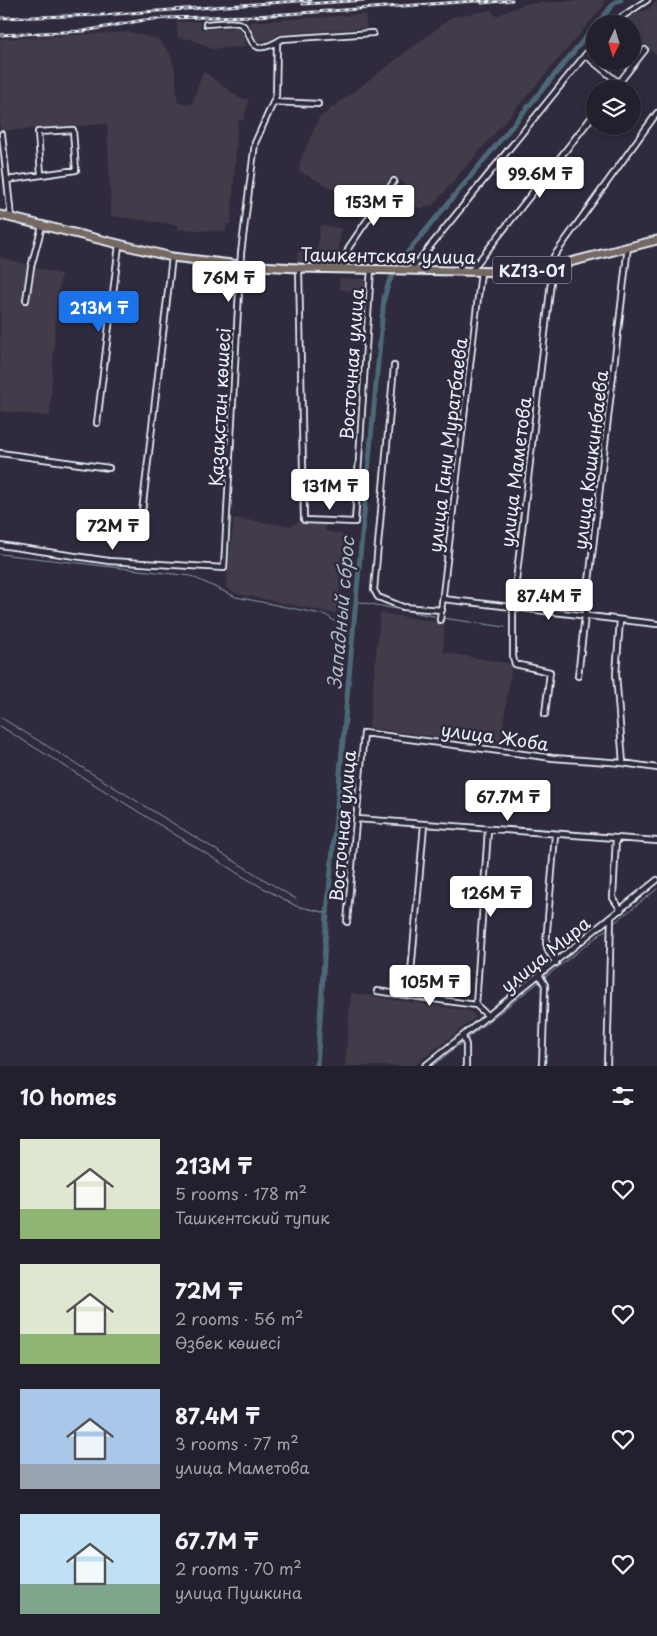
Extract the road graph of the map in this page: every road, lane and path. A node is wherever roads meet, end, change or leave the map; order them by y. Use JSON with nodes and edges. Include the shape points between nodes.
{"nodes":[{"id":1,"x":647,"y":0,"type":"edge"},
{"id":2,"x":624,"y":15,"type":"edge"},
{"id":3,"x":206,"y":24,"type":"dead end"},
{"id":4,"x":373,"y":33,"type":"dead end"},
{"id":5,"x":277,"y":43,"type":"junction"},
{"id":6,"x":645,"y":50,"type":"dead end"},
{"id":7,"x":585,"y":55,"type":"joint"},
{"id":8,"x":615,"y":80,"type":"edge"},
{"id":9,"x":621,"y":80,"type":"edge"},
{"id":10,"x":274,"y":102,"type":"junction"},
{"id":11,"x":318,"y":104,"type":"dead end"},
{"id":12,"x":657,"y":113,"type":"edge"},
{"id":13,"x":586,"y":124,"type":"edge"},
{"id":14,"x":2,"y":134,"type":"dead end"},
{"id":15,"x":41,"y":175,"type":"junction"},
{"id":16,"x":7,"y":180,"type":"junction"},
{"id":17,"x":394,"y":181,"type":"dead end"},
{"id":18,"x":0,"y":215,"type":"edge"},
{"id":19,"x":11,"y":217,"type":"junction"},
{"id":20,"x":42,"y":226,"type":"junction"},
{"id":21,"x":657,"y":240,"type":"edge"},
{"id":22,"x":120,"y":245,"type":"junction"},
{"id":23,"x":628,"y":246,"type":"junction"},
{"id":24,"x":172,"y":257,"type":"junction"},
{"id":25,"x":240,"y":265,"type":"junction"},
{"id":26,"x":554,"y":266,"type":"junction"},
{"id":27,"x":299,"y":268,"type":"junction"},
{"id":28,"x":342,"y":268,"type":"junction"},
{"id":29,"x":371,"y":268,"type":"junction"},
{"id":30,"x":407,"y":270,"type":"junction"},
{"id":31,"x":470,"y":272,"type":"junction"},
{"id":32,"x":481,"y":272,"type":"junction"},
{"id":33,"x":26,"y":300,"type":"dead end"},
{"id":34,"x":394,"y":366,"type":"dead end"},
{"id":35,"x":97,"y":424,"type":"dead end"},
{"id":36,"x":0,"y":453,"type":"edge"},
{"id":37,"x":108,"y":468,"type":"dead end"},
{"id":38,"x":142,"y":512,"type":"dead end"},
{"id":39,"x":0,"y":545,"type":"edge"},
{"id":40,"x":443,"y":598,"type":"junction"},
{"id":41,"x":513,"y":607,"type":"junction"},
{"id":42,"x":442,"y":610,"type":"junction"},
{"id":43,"x":586,"y":616,"type":"junction"},
{"id":44,"x":440,"y":620,"type":"dead end"},
{"id":45,"x":620,"y":620,"type":"junction"},
{"id":46,"x":657,"y":624,"type":"edge"},
{"id":47,"x":578,"y":676,"type":"dead end"},
{"id":48,"x":545,"y":714,"type":"dead end"},
{"id":49,"x":364,"y":733,"type":"joint"},
{"id":50,"x":623,"y":763,"type":"junction"},
{"id":51,"x":657,"y":768,"type":"edge"},
{"id":52,"x":356,"y":818,"type":"junction"},
{"id":53,"x":424,"y":825,"type":"junction"},
{"id":54,"x":488,"y":830,"type":"junction"},
{"id":55,"x":555,"y":835,"type":"junction"},
{"id":56,"x":616,"y":838,"type":"junction"},
{"id":57,"x":657,"y":842,"type":"edge"},
{"id":58,"x":657,"y":880,"type":"edge"},
{"id":59,"x":621,"y":910,"type":"junction"},
{"id":60,"x":611,"y":918,"type":"junction"},
{"id":61,"x":347,"y":922,"type":"dead end"},
{"id":62,"x":556,"y":963,"type":"junction"},
{"id":63,"x":540,"y":976,"type":"junction"},
{"id":64,"x":377,"y":990,"type":"dead end"},
{"id":65,"x":409,"y":994,"type":"junction"},
{"id":66,"x":476,"y":1004,"type":"junction"},
{"id":67,"x":488,"y":1016,"type":"junction"},
{"id":68,"x":462,"y":1037,"type":"junction"},
{"id":69,"x":425,"y":1066,"type":"edge"},
{"id":70,"x":466,"y":1066,"type":"edge"},
{"id":71,"x":542,"y":1066,"type":"edge"},
{"id":72,"x":607,"y":1066,"type":"edge"}],
"edges":[{"from":1,"to":2,"type":"street"},
{"from":3,"to":5,"type":"street","via":[[240,23],[256,46]]},
{"from":4,"to":5,"type":"street","via":[[282,39]]},
{"from":5,"to":10,"type":"street","name":"Қазақстан көшесі","via":[[278,86]]},
{"from":6,"to":9,"type":"street"},
{"from":7,"to":8,"type":"street"},
{"from":7,"to":30,"type":"street"},
{"from":10,"to":11,"type":"street"},
{"from":10,"to":25,"type":"street","name":"Қазақстан көшесі","via":[[255,143]]},
{"from":12,"to":26,"type":"street","name":"улица Маметова","via":[[554,256]]},
{"from":13,"to":31,"type":"street"},
{"from":14,"to":16,"type":"street"},
{"from":15,"to":15,"type":"street","via":[[76,170],[73,130],[38,132]]},
{"from":15,"to":16,"type":"street"},
{"from":16,"to":19,"type":"street"},
{"from":17,"to":28,"type":"street","via":[[349,246]]},
{"from":18,"to":19,"type":"main road","name":"Ташкентская улица","number":"KZ13-01"},
{"from":19,"to":20,"type":"main road","name":"Ташкентская улица","number":"KZ13-01"},
{"from":20,"to":22,"type":"main road","name":"Ташкентская улица","number":"KZ13-01"},
{"from":20,"to":33,"type":"street"},
{"from":21,"to":23,"type":"main road","name":"Ташкентская улица","number":"KZ13-01"},
{"from":22,"to":24,"type":"main road","name":"Ташкентская улица","number":"KZ13-01"},
{"from":22,"to":35,"type":"street"},
{"from":23,"to":26,"type":"main road","name":"Ташкентская улица","number":"KZ13-01"},
{"from":23,"to":43,"type":"street","name":"улица Кошкинбаева"},
{"from":24,"to":25,"type":"main road","name":"Ташкентская улица","number":"KZ13-01"},
{"from":24,"to":38,"type":"street"},
{"from":25,"to":27,"type":"main road","name":"Ташкентская улица","number":"KZ13-01"},
{"from":25,"to":39,"type":"street","name":"Қазақстан көшесі","via":[[224,568],[109,561]]},
{"from":26,"to":32,"type":"main road","name":"Ташкентская улица","number":"KZ13-01"},
{"from":26,"to":41,"type":"street","name":"улица Маметова"},
{"from":27,"to":28,"type":"main road","name":"Ташкентская улица","number":"KZ13-01"},
{"from":27,"to":29,"type":"street","name":"Восточная улица","via":[[304,520],[355,522]]},
{"from":28,"to":29,"type":"main road","name":"Ташкентская улица","number":"KZ13-01"},
{"from":29,"to":30,"type":"main road","name":"Ташкентская улица","number":"KZ13-01"},
{"from":30,"to":31,"type":"main road","name":"Ташкентская улица","number":"KZ13-01"},
{"from":31,"to":32,"type":"main road","name":"Ташкентская улица","number":"KZ13-01"},
{"from":32,"to":40,"type":"street","name":"улица Гани Муратбаева"},
{"from":34,"to":42,"type":"street","via":[[374,590],[378,597],[403,607]]},
{"from":36,"to":37,"type":"street"},
{"from":40,"to":41,"type":"street"},
{"from":40,"to":42,"type":"street","name":"улица Гани Муратбаева"},
{"from":41,"to":43,"type":"street"},
{"from":41,"to":48,"type":"street","name":"улица Маметова","via":[[515,664],[550,672]]},
{"from":42,"to":44,"type":"street","name":"улица Гани Муратбаева"},
{"from":43,"to":45,"type":"street"},
{"from":43,"to":47,"type":"street","name":"улица Кошкинбаева"},
{"from":45,"to":46,"type":"street"},
{"from":45,"to":50,"type":"street","via":[[616,674]]},
{"from":49,"to":50,"type":"street","name":"улица Жоба","via":[[553,758]]},
{"from":49,"to":52,"type":"street","name":"Восточная улица"},
{"from":50,"to":51,"type":"street","name":"улица Жоба"},
{"from":52,"to":53,"type":"street"},
{"from":52,"to":61,"type":"street","name":"Восточная улица"},
{"from":53,"to":54,"type":"street"},
{"from":53,"to":65,"type":"street"},
{"from":54,"to":55,"type":"street"},
{"from":54,"to":66,"type":"street"},
{"from":55,"to":56,"type":"street"},
{"from":55,"to":62,"type":"street","via":[[546,943]]},
{"from":56,"to":57,"type":"street"},
{"from":56,"to":59,"type":"street","via":[[613,898]]},
{"from":58,"to":59,"type":"street","name":"улица Мира"},
{"from":59,"to":60,"type":"street","name":"улица Мира"},
{"from":60,"to":62,"type":"street","name":"улица Мира"},
{"from":60,"to":72,"type":"street"},
{"from":62,"to":63,"type":"street","name":"улица Мира"},
{"from":63,"to":67,"type":"street","name":"улица Мира"},
{"from":63,"to":71,"type":"street","via":[[545,985]]},
{"from":64,"to":65,"type":"street"},
{"from":65,"to":66,"type":"street"},
{"from":66,"to":67,"type":"street"},
{"from":67,"to":68,"type":"street","name":"улица Мира"},
{"from":68,"to":69,"type":"street","name":"улица Мира"},
{"from":68,"to":70,"type":"street","via":[[466,1045]]}]}
